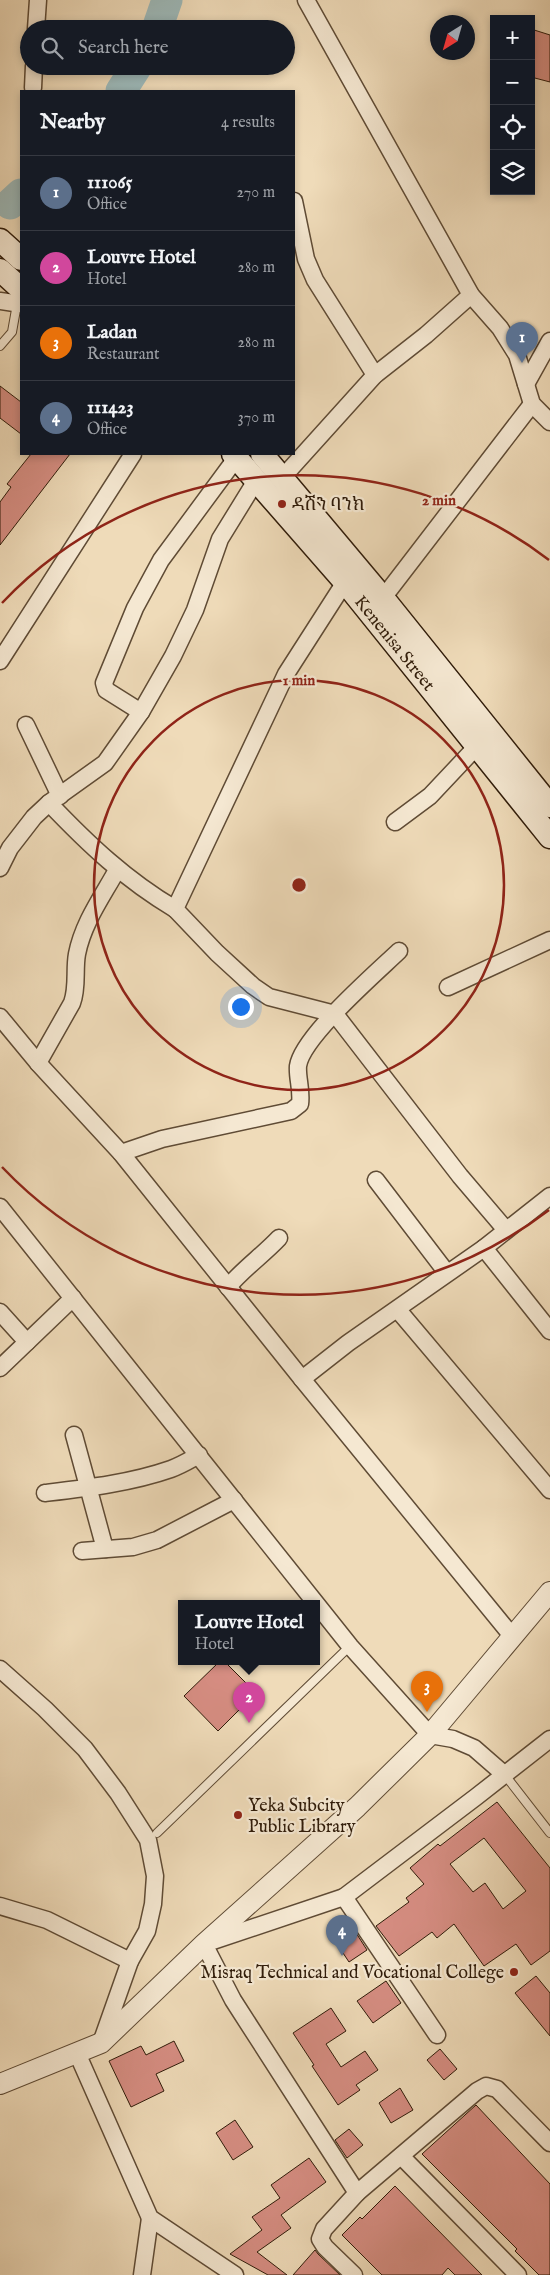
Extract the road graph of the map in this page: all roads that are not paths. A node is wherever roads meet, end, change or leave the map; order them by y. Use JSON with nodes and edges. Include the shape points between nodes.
{"nodes":[{"id":1,"x":38,"y":0,"type":"edge"},
{"id":2,"x":306,"y":0,"type":"edge"},
{"id":3,"x":37,"y":20,"type":"edge"},
{"id":4,"x":34,"y":75,"type":"edge"},
{"id":5,"x":34,"y":88,"type":"dead end"},
{"id":6,"x":295,"y":206,"type":"edge"},
{"id":7,"x":0,"y":240,"type":"edge"},
{"id":8,"x":20,"y":258,"type":"edge"},
{"id":9,"x":0,"y":270,"type":"edge"},
{"id":10,"x":471,"y":294,"type":"junction"},
{"id":11,"x":20,"y":299,"type":"edge"},
{"id":12,"x":0,"y":301,"type":"edge"},
{"id":13,"x":550,"y":340,"type":"edge"},
{"id":14,"x":0,"y":346,"type":"edge"},
{"id":15,"x":375,"y":375,"type":"junction"},
{"id":16,"x":526,"y":384,"type":"junction"},
{"id":17,"x":532,"y":404,"type":"junction"},
{"id":18,"x":550,"y":422,"type":"edge"},
{"id":19,"x":132,"y":455,"type":"edge"},
{"id":20,"x":235,"y":455,"type":"edge"},
{"id":21,"x":263,"y":455,"type":"edge"},
{"id":22,"x":283,"y":477,"type":"junction"},
{"id":23,"x":257,"y":479,"type":"junction"},
{"id":24,"x":345,"y":582,"type":"junction"},
{"id":25,"x":383,"y":598,"type":"junction"},
{"id":26,"x":0,"y":661,"type":"edge"},
{"id":27,"x":141,"y":712,"type":"junction"},
{"id":28,"x":26,"y":726,"type":"dead end"},
{"id":29,"x":478,"y":745,"type":"junction"},
{"id":30,"x":55,"y":800,"type":"junction"},
{"id":31,"x":550,"y":806,"type":"edge"},
{"id":32,"x":395,"y":822,"type":"dead end"},
{"id":33,"x":550,"y":837,"type":"edge"},
{"id":34,"x":0,"y":868,"type":"edge"},
{"id":35,"x":117,"y":870,"type":"junction"},
{"id":36,"x":174,"y":909,"type":"junction"},
{"id":37,"x":550,"y":940,"type":"edge"},
{"id":38,"x":399,"y":951,"type":"dead end"},
{"id":39,"x":448,"y":987,"type":"dead end"},
{"id":40,"x":335,"y":1014,"type":"junction"},
{"id":41,"x":0,"y":1018,"type":"edge"},
{"id":42,"x":38,"y":1063,"type":"junction"},
{"id":43,"x":121,"y":1153,"type":"junction"},
{"id":44,"x":376,"y":1180,"type":"dead end"},
{"id":45,"x":550,"y":1196,"type":"edge"},
{"id":46,"x":0,"y":1207,"type":"edge"},
{"id":47,"x":506,"y":1230,"type":"junction"},
{"id":48,"x":279,"y":1238,"type":"dead end"},
{"id":49,"x":484,"y":1248,"type":"junction"},
{"id":50,"x":446,"y":1273,"type":"junction"},
{"id":51,"x":228,"y":1287,"type":"junction"},
{"id":52,"x":73,"y":1298,"type":"junction"},
{"id":53,"x":398,"y":1310,"type":"junction"},
{"id":54,"x":0,"y":1312,"type":"edge"},
{"id":55,"x":550,"y":1331,"type":"edge"},
{"id":56,"x":27,"y":1342,"type":"junction"},
{"id":57,"x":0,"y":1368,"type":"edge"},
{"id":58,"x":302,"y":1379,"type":"junction"},
{"id":59,"x":74,"y":1436,"type":"dead end"},
{"id":60,"x":198,"y":1455,"type":"junction"},
{"id":61,"x":87,"y":1488,"type":"junction"},
{"id":62,"x":550,"y":1490,"type":"edge"},
{"id":63,"x":45,"y":1492,"type":"dead end"},
{"id":64,"x":234,"y":1500,"type":"junction"},
{"id":65,"x":105,"y":1549,"type":"junction"},
{"id":66,"x":82,"y":1551,"type":"dead end"},
{"id":67,"x":550,"y":1592,"type":"edge"},
{"id":68,"x":313,"y":1600,"type":"edge"},
{"id":69,"x":320,"y":1608,"type":"edge"},
{"id":70,"x":512,"y":1636,"type":"junction"},
{"id":71,"x":350,"y":1646,"type":"junction"},
{"id":72,"x":0,"y":1670,"type":"edge"},
{"id":73,"x":430,"y":1735,"type":"junction"},
{"id":74,"x":550,"y":1739,"type":"edge"},
{"id":75,"x":505,"y":1775,"type":"junction"},
{"id":76,"x":157,"y":1832,"type":"dead end"},
{"id":77,"x":550,"y":1833,"type":"edge"},
{"id":78,"x":344,"y":1896,"type":"junction"},
{"id":79,"x":0,"y":1906,"type":"edge"},
{"id":80,"x":204,"y":1944,"type":"junction"},
{"id":81,"x":130,"y":1961,"type":"junction"},
{"id":82,"x":437,"y":2035,"type":"dead end"},
{"id":83,"x":101,"y":2043,"type":"junction"},
{"id":84,"x":77,"y":2054,"type":"junction"},
{"id":85,"x":0,"y":2084,"type":"edge"},
{"id":86,"x":550,"y":2143,"type":"edge"},
{"id":87,"x":401,"y":2156,"type":"junction"},
{"id":88,"x":357,"y":2193,"type":"junction"},
{"id":89,"x":150,"y":2218,"type":"junction"},
{"id":90,"x":142,"y":2275,"type":"edge"},
{"id":91,"x":235,"y":2275,"type":"edge"},
{"id":92,"x":354,"y":2275,"type":"edge"},
{"id":93,"x":518,"y":2275,"type":"edge"}],
"edges":[{"from":1,"to":3,"type":"street"},
{"from":2,"to":10,"type":"street"},
{"from":4,"to":5,"type":"street"},
{"from":6,"to":15,"type":"street","via":[[306,259],[315,280]]},
{"from":7,"to":8,"type":"main road"},
{"from":9,"to":11,"type":"main road"},
{"from":10,"to":15,"type":"street"},
{"from":10,"to":16,"type":"street","via":[[500,328],[517,356]]},
{"from":11,"to":12,"type":"street"},
{"from":11,"to":14,"type":"lane","via":[[12,332]]},
{"from":13,"to":16,"type":"street"},
{"from":15,"to":22,"type":"street"},
{"from":16,"to":17,"type":"street"},
{"from":17,"to":18,"type":"street"},
{"from":17,"to":25,"type":"street"},
{"from":19,"to":26,"type":"street"},
{"from":20,"to":23,"type":"main road","name":"Kenenisa Street"},
{"from":20,"to":27,"type":"street","via":[[161,560],[136,608],[104,684],[106,690]]},
{"from":21,"to":22,"type":"main road","name":"Kenenisa Street"},
{"from":22,"to":25,"type":"main road","name":"Kenenisa Street"},
{"from":23,"to":24,"type":"main road","name":"Kenenisa Street"},
{"from":23,"to":27,"type":"street","via":[[220,539],[195,610]]},
{"from":24,"to":29,"type":"main road","name":"Kenenisa Street"},
{"from":24,"to":36,"type":"street","via":[[286,674]]},
{"from":25,"to":31,"type":"main road","name":"Kenenisa Street"},
{"from":27,"to":30,"type":"street","via":[[105,763]]},
{"from":28,"to":30,"type":"street"},
{"from":29,"to":32,"type":"street","via":[[430,796]]},
{"from":29,"to":33,"type":"main road","name":"Kenenisa Street"},
{"from":30,"to":34,"type":"street","via":[[22,832]]},
{"from":30,"to":35,"type":"street"},
{"from":35,"to":36,"type":"street"},
{"from":35,"to":42,"type":"street","via":[[82,935],[76,955],[72,1003]]},
{"from":36,"to":40,"type":"street","via":[[216,953],[269,997]]},
{"from":37,"to":39,"type":"street"},
{"from":38,"to":40,"type":"street"},
{"from":40,"to":43,"type":"street","via":[[309,1040],[303,1052],[298,1065],[302,1093],[300,1104],[292,1111],[162,1139]]},
{"from":40,"to":47,"type":"street","via":[[460,1176]]},
{"from":41,"to":42,"type":"street"},
{"from":42,"to":43,"type":"street"},
{"from":43,"to":51,"type":"street"},
{"from":44,"to":50,"type":"street"},
{"from":45,"to":47,"type":"street"},
{"from":46,"to":52,"type":"street"},
{"from":47,"to":49,"type":"street"},
{"from":48,"to":51,"type":"street"},
{"from":49,"to":50,"type":"street"},
{"from":49,"to":55,"type":"street"},
{"from":50,"to":53,"type":"street"},
{"from":51,"to":58,"type":"street"},
{"from":52,"to":56,"type":"street"},
{"from":52,"to":60,"type":"street"},
{"from":53,"to":58,"type":"street"},
{"from":53,"to":62,"type":"street"},
{"from":54,"to":56,"type":"street"},
{"from":56,"to":57,"type":"street"},
{"from":58,"to":70,"type":"street"},
{"from":59,"to":61,"type":"street"},
{"from":60,"to":61,"type":"street","via":[[172,1469]]},
{"from":60,"to":64,"type":"street"},
{"from":61,"to":63,"type":"street"},
{"from":61,"to":65,"type":"street"},
{"from":64,"to":65,"type":"street","via":[[157,1540],[133,1547]]},
{"from":64,"to":68,"type":"street"},
{"from":65,"to":66,"type":"street"},
{"from":67,"to":70,"type":"street"},
{"from":69,"to":71,"type":"street"},
{"from":70,"to":73,"type":"street"},
{"from":71,"to":73,"type":"street"},
{"from":71,"to":76,"type":"lane"},
{"from":72,"to":81,"type":"street","via":[[85,1749],[148,1840],[155,1876],[153,1904],[146,1931]]},
{"from":73,"to":75,"type":"street","via":[[453,1739],[474,1748]]},
{"from":73,"to":80,"type":"street","via":[[357,1806]]},
{"from":74,"to":75,"type":"street"},
{"from":75,"to":77,"type":"lane"},
{"from":75,"to":78,"type":"street"},
{"from":78,"to":80,"type":"street"},
{"from":78,"to":82,"type":"street"},
{"from":79,"to":81,"type":"street","via":[[47,1920]]},
{"from":80,"to":83,"type":"street"},
{"from":80,"to":88,"type":"street","via":[[233,2000]]},
{"from":81,"to":83,"type":"street"},
{"from":83,"to":84,"type":"street"},
{"from":84,"to":85,"type":"street"},
{"from":84,"to":89,"type":"street"},
{"from":86,"to":87,"type":"street","via":[[497,2090],[486,2086]]},
{"from":87,"to":88,"type":"street"},
{"from":87,"to":93,"type":"street"},
{"from":88,"to":92,"type":"street","via":[[324,2229],[320,2238]]},
{"from":89,"to":90,"type":"street"},
{"from":89,"to":91,"type":"street"}]}
